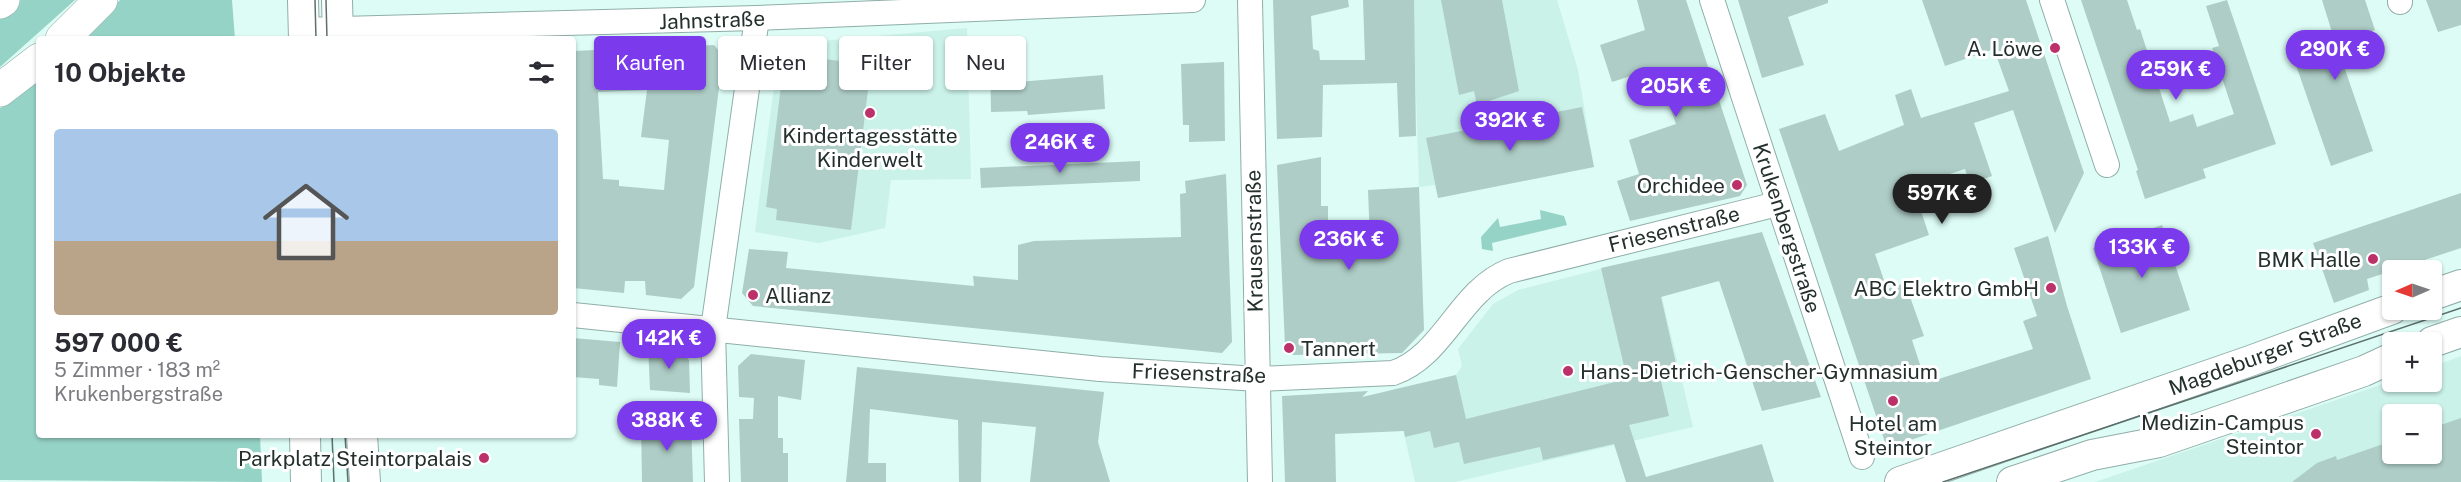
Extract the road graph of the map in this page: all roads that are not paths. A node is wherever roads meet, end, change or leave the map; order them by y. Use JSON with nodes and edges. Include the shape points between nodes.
{"nodes":[{"id":1,"x":101,"y":0,"type":"edge"},
{"id":2,"x":303,"y":0,"type":"edge"},
{"id":3,"x":338,"y":0,"type":"edge"},
{"id":4,"x":1193,"y":0,"type":"edge"},
{"id":5,"x":1250,"y":0,"type":"edge"},
{"id":6,"x":1712,"y":0,"type":"edge"},
{"id":7,"x":2052,"y":0,"type":"edge"},
{"id":8,"x":757,"y":18,"type":"junction"},
{"id":9,"x":304,"y":34,"type":"edge"},
{"id":10,"x":338,"y":34,"type":"edge"},
{"id":11,"x":65,"y":36,"type":"edge"},
{"id":12,"x":36,"y":62,"type":"edge"},
{"id":13,"x":0,"y":90,"type":"edge"},
{"id":14,"x":2107,"y":165,"type":"dead end"},
{"id":15,"x":1777,"y":204,"type":"junction"},
{"id":16,"x":2461,"y":285,"type":"edge"},
{"id":17,"x":2442,"y":292,"type":"edge"},
{"id":18,"x":2382,"y":313,"type":"edge"},
{"id":19,"x":576,"y":315,"type":"edge"},
{"id":20,"x":713,"y":329,"type":"junction"},
{"id":21,"x":2461,"y":332,"type":"edge"},
{"id":22,"x":2442,"y":339,"type":"edge"},
{"id":23,"x":2382,"y":363,"type":"edge"},
{"id":24,"x":1258,"y":379,"type":"junction"},
{"id":25,"x":305,"y":438,"type":"edge"},
{"id":26,"x":362,"y":438,"type":"edge"},
{"id":27,"x":1862,"y":457,"type":"dead end"},
{"id":28,"x":306,"y":482,"type":"edge"},
{"id":29,"x":364,"y":482,"type":"edge"},
{"id":30,"x":717,"y":482,"type":"edge"},
{"id":31,"x":1260,"y":482,"type":"edge"},
{"id":32,"x":1900,"y":482,"type":"edge"},
{"id":33,"x":2012,"y":482,"type":"edge"}],
"edges":[{"from":1,"to":11,"type":"main road"},
{"from":2,"to":9,"type":"street"},
{"from":3,"to":10,"type":"street"},
{"from":4,"to":8,"type":"street","name":"Jahnstraße"},
{"from":5,"to":24,"type":"street","name":"Krausenstraße"},
{"from":6,"to":15,"type":"street","name":"Krukenbergstraße"},
{"from":7,"to":14,"type":"street"},
{"from":8,"to":10,"type":"street","name":"Jahnstraße"},
{"from":8,"to":20,"type":"street"},
{"from":9,"to":10,"type":"street","name":"Jahnstraße"},
{"from":12,"to":13,"type":"main road"},
{"from":15,"to":24,"type":"street","name":"Friesenstraße","via":[[1492,278],[1477,290],[1421,358],[1393,373]]},
{"from":15,"to":27,"type":"street","name":"Krukenbergstraße"},
{"from":16,"to":17,"type":"street"},
{"from":18,"to":32,"type":"street","name":"Magdeburger Straße"},
{"from":19,"to":20,"type":"street","name":"Friesenstraße"},
{"from":20,"to":24,"type":"street","name":"Friesenstraße","via":[[1100,369]]},
{"from":20,"to":30,"type":"street"},
{"from":21,"to":22,"type":"street"},
{"from":23,"to":33,"type":"street","via":[[2159,442],[2092,455]]},
{"from":24,"to":31,"type":"street","name":"Krausenstraße"},
{"from":25,"to":28,"type":"street"},
{"from":26,"to":29,"type":"street"}]}
